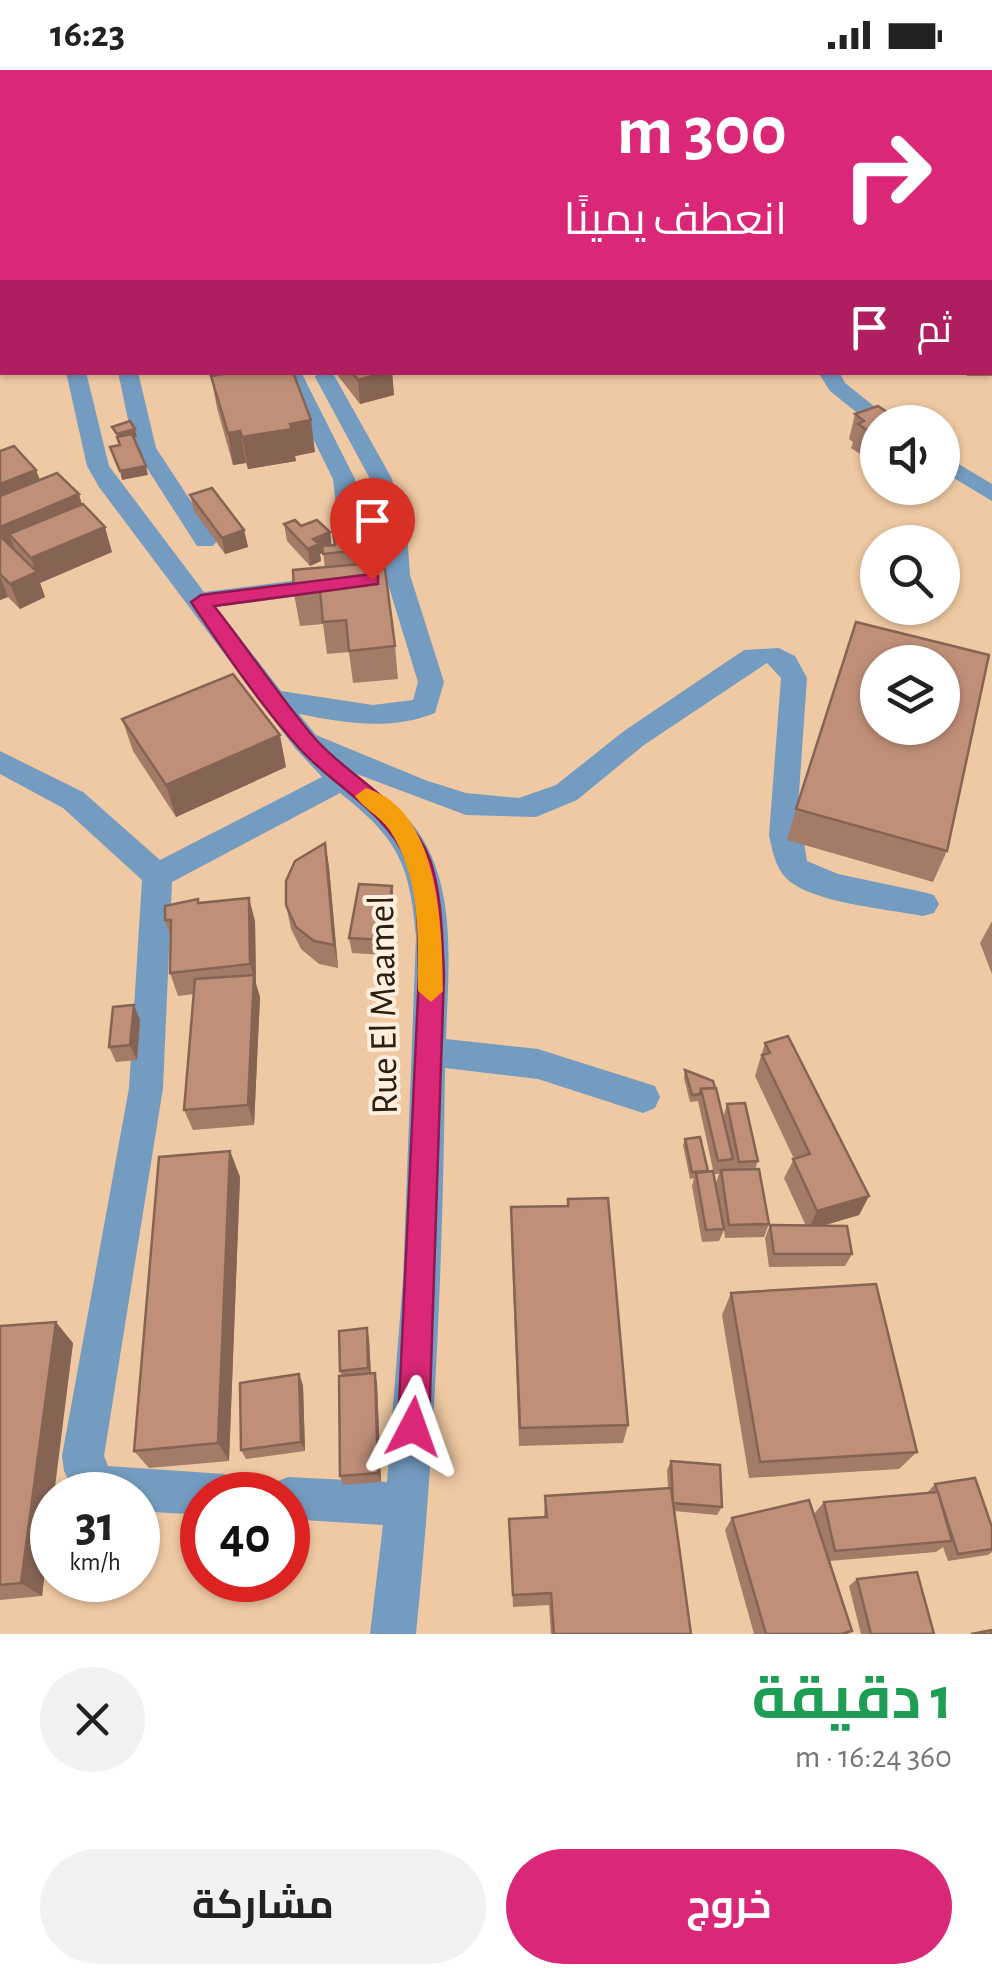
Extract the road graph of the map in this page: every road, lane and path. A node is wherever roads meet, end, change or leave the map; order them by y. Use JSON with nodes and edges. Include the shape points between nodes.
{"nodes":[{"id":1,"x":77,"y":375,"type":"edge"},
{"id":2,"x":129,"y":375,"type":"edge"},
{"id":3,"x":292,"y":375,"type":"edge"},
{"id":4,"x":830,"y":375,"type":"edge"},
{"id":5,"x":326,"y":377,"type":"dead end"},
{"id":6,"x":861,"y":405,"type":"edge"},
{"id":7,"x":960,"y":473,"type":"edge"},
{"id":8,"x":992,"y":494,"type":"edge"},
{"id":9,"x":396,"y":539,"type":"junction"},
{"id":10,"x":204,"y":541,"type":"dead end"},
{"id":11,"x":398,"y":575,"type":"junction"},
{"id":12,"x":201,"y":602,"type":"junction"},
{"id":13,"x":273,"y":700,"type":"junction"},
{"id":14,"x":305,"y":740,"type":"junction"},
{"id":15,"x":0,"y":760,"type":"edge"},
{"id":16,"x":342,"y":778,"type":"junction"},
{"id":17,"x":157,"y":876,"type":"junction"},
{"id":18,"x":923,"y":904,"type":"dead end"},
{"id":19,"x":428,"y":1053,"type":"junction"},
{"id":20,"x":644,"y":1097,"type":"dead end"},
{"id":21,"x":180,"y":1492,"type":"edge"},
{"id":22,"x":310,"y":1499,"type":"edge"},
{"id":23,"x":408,"y":1505,"type":"junction"},
{"id":24,"x":393,"y":1634,"type":"edge"}],
"edges":[{"from":1,"to":12,"type":"street","name":"Rue El Maamel","via":[[104,479]]},
{"from":2,"to":10,"type":"street","via":[[146,448]]},
{"from":3,"to":9,"type":"street","via":[[344,478],[349,515],[362,528]]},
{"from":4,"to":6,"type":"street"},
{"from":5,"to":9,"type":"street","via":[[366,444]]},
{"from":7,"to":8,"type":"street"},
{"from":9,"to":11,"type":"street"},
{"from":11,"to":12,"type":"street"},
{"from":11,"to":13,"type":"street","via":[[430,682],[425,706],[378,713]]},
{"from":12,"to":13,"type":"street","name":"Rue El Maamel"},
{"from":13,"to":14,"type":"street","name":"Rue El Maamel"},
{"from":14,"to":16,"type":"street","name":"Rue El Maamel"},
{"from":14,"to":18,"type":"street","via":[[440,795],[519,809],[558,798],[753,656],[770,654],[786,662],[794,678],[782,836],[790,862],[806,875]]},
{"from":15,"to":17,"type":"street","via":[[73,800]]},
{"from":16,"to":17,"type":"street"},
{"from":16,"to":19,"type":"street","name":"Rue El Maamel","via":[[394,820],[418,860],[430,921]]},
{"from":17,"to":21,"type":"street","via":[[146,1088],[83,1456],[84,1471],[98,1487]]},
{"from":19,"to":20,"type":"street","via":[[546,1062]]},
{"from":19,"to":23,"type":"street","name":"Rue El Maamel"},
{"from":22,"to":23,"type":"street"},
{"from":23,"to":24,"type":"street","name":"Rue El Maamel"}]}
